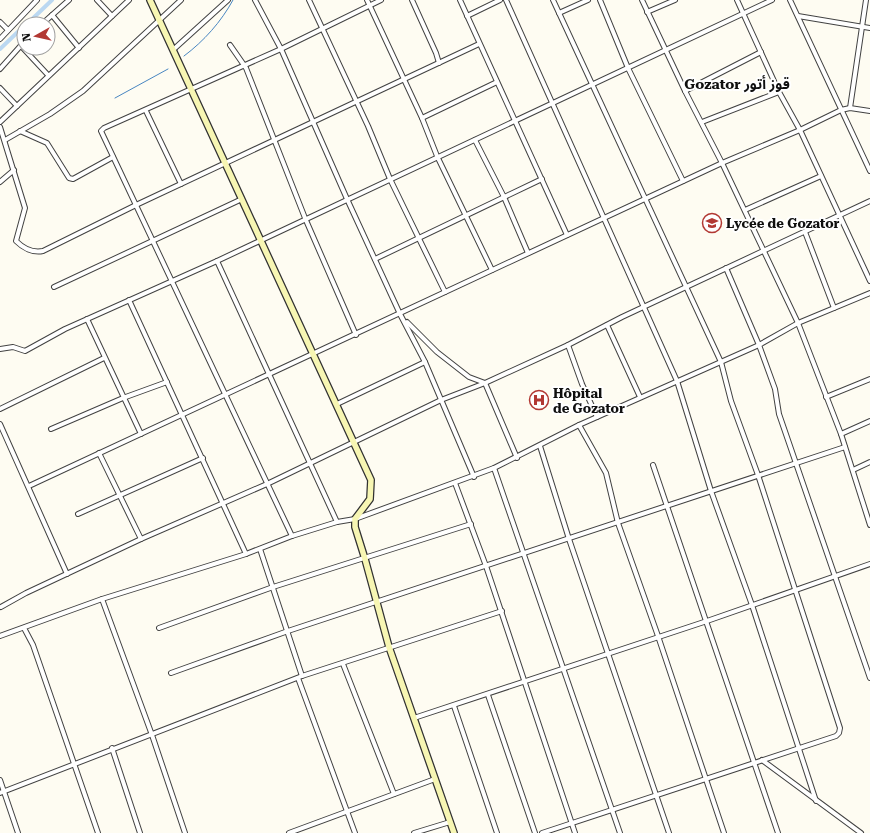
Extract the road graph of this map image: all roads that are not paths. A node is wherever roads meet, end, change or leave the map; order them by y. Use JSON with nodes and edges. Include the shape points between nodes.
{"nodes":[{"id":1,"x":36,"y":0,"type":"edge"},
{"id":2,"x":69,"y":0,"type":"edge"},
{"id":3,"x":98,"y":0,"type":"edge"},
{"id":4,"x":129,"y":0,"type":"edge"},
{"id":5,"x":150,"y":0,"type":"edge"},
{"id":6,"x":181,"y":0,"type":"edge"},
{"id":7,"x":228,"y":0,"type":"edge"},
{"id":8,"x":255,"y":0,"type":"edge"},
{"id":9,"x":309,"y":0,"type":"edge"},
{"id":10,"x":367,"y":0,"type":"edge"},
{"id":11,"x":381,"y":0,"type":"edge"},
{"id":12,"x":412,"y":0,"type":"edge"},
{"id":13,"x":460,"y":0,"type":"edge"},
{"id":14,"x":500,"y":0,"type":"edge"},
{"id":15,"x":506,"y":0,"type":"edge"},
{"id":16,"x":553,"y":0,"type":"edge"},
{"id":17,"x":588,"y":0,"type":"edge"},
{"id":18,"x":600,"y":0,"type":"edge"},
{"id":19,"x":642,"y":0,"type":"edge"},
{"id":20,"x":675,"y":0,"type":"edge"},
{"id":21,"x":737,"y":0,"type":"edge"},
{"id":22,"x":772,"y":0,"type":"edge"},
{"id":23,"x":790,"y":0,"type":"edge"},
{"id":24,"x":866,"y":0,"type":"edge"},
{"id":25,"x":370,"y":6,"type":"junction"},
{"id":26,"x":647,"y":12,"type":"junction"},
{"id":27,"x":559,"y":13,"type":"junction"},
{"id":28,"x":744,"y":14,"type":"junction"},
{"id":29,"x":52,"y":15,"type":"joint"},
{"id":30,"x":112,"y":16,"type":"junction"},
{"id":31,"x":467,"y":16,"type":"junction"},
{"id":32,"x":798,"y":16,"type":"junction"},
{"id":33,"x":160,"y":20,"type":"junction"},
{"id":34,"x":0,"y":22,"type":"edge"},
{"id":35,"x":862,"y":27,"type":"junction"},
{"id":36,"x":870,"y":28,"type":"edge"},
{"id":37,"x":323,"y":29,"type":"junction"},
{"id":38,"x":8,"y":30,"type":"junction"},
{"id":39,"x":0,"y":39,"type":"edge"},
{"id":40,"x":479,"y":44,"type":"junction"},
{"id":41,"x":230,"y":45,"type":"dead end"},
{"id":42,"x":79,"y":48,"type":"junction"},
{"id":43,"x":281,"y":49,"type":"junction"},
{"id":44,"x":174,"y":50,"type":"junction"},
{"id":45,"x":666,"y":50,"type":"junction"},
{"id":46,"x":16,"y":52,"type":"edge"},
{"id":47,"x":760,"y":52,"type":"junction"},
{"id":48,"x":33,"y":56,"type":"edge"},
{"id":49,"x":439,"y":63,"type":"junction"},
{"id":50,"x":245,"y":65,"type":"junction"},
{"id":51,"x":628,"y":68,"type":"junction"},
{"id":52,"x":0,"y":69,"type":"edge"},
{"id":53,"x":48,"y":75,"type":"junction"},
{"id":54,"x":404,"y":80,"type":"junction"},
{"id":55,"x":497,"y":82,"type":"junction"},
{"id":56,"x":592,"y":84,"type":"junction"},
{"id":57,"x":0,"y":88,"type":"edge"},
{"id":58,"x":192,"y":89,"type":"junction"},
{"id":59,"x":685,"y":91,"type":"junction"},
{"id":60,"x":779,"y":92,"type":"junction"},
{"id":61,"x":357,"y":102,"type":"junction"},
{"id":62,"x":553,"y":102,"type":"junction"},
{"id":63,"x":17,"y":106,"type":"junction"},
{"id":64,"x":850,"y":108,"type":"junction"},
{"id":65,"x":841,"y":110,"type":"junction"},
{"id":66,"x":146,"y":111,"type":"junction"},
{"id":67,"x":870,"y":111,"type":"edge"},
{"id":68,"x":422,"y":118,"type":"junction"},
{"id":69,"x":514,"y":120,"type":"junction"},
{"id":70,"x":0,"y":122,"type":"edge"},
{"id":71,"x":314,"y":122,"type":"junction"},
{"id":72,"x":702,"y":122,"type":"junction"},
{"id":73,"x":0,"y":127,"type":"edge"},
{"id":74,"x":800,"y":130,"type":"junction"},
{"id":75,"x":20,"y":131,"type":"junction"},
{"id":76,"x":5,"y":140,"type":"junction"},
{"id":77,"x":275,"y":140,"type":"junction"},
{"id":78,"x":475,"y":140,"type":"junction"},
{"id":79,"x":437,"y":156,"type":"junction"},
{"id":80,"x":113,"y":157,"type":"junction"},
{"id":81,"x":225,"y":163,"type":"junction"},
{"id":82,"x":722,"y":163,"type":"junction"},
{"id":83,"x":868,"y":163,"type":"edge"},
{"id":84,"x":14,"y":170,"type":"junction"},
{"id":85,"x":870,"y":171,"type":"edge"},
{"id":86,"x":821,"y":176,"type":"junction"},
{"id":87,"x":390,"y":179,"type":"junction"},
{"id":88,"x":542,"y":179,"type":"junction"},
{"id":89,"x":684,"y":181,"type":"junction"},
{"id":90,"x":0,"y":182,"type":"edge"},
{"id":91,"x":181,"y":184,"type":"junction"},
{"id":92,"x":504,"y":197,"type":"junction"},
{"id":93,"x":347,"y":199,"type":"junction"},
{"id":94,"x":645,"y":199,"type":"junction"},
{"id":95,"x":242,"y":200,"type":"junction"},
{"id":96,"x":870,"y":201,"type":"edge"},
{"id":97,"x":136,"y":205,"type":"junction"},
{"id":98,"x":745,"y":210,"type":"junction"},
{"id":99,"x":466,"y":215,"type":"junction"},
{"id":100,"x":840,"y":216,"type":"junction"},
{"id":101,"x":305,"y":218,"type":"junction"},
{"id":102,"x":604,"y":218,"type":"junction"},
{"id":103,"x":805,"y":232,"type":"junction"},
{"id":104,"x":567,"y":235,"type":"junction"},
{"id":105,"x":418,"y":238,"type":"junction"},
{"id":106,"x":260,"y":240,"type":"junction"},
{"id":107,"x":154,"y":242,"type":"junction"},
{"id":108,"x":764,"y":252,"type":"junction"},
{"id":109,"x":528,"y":253,"type":"junction"},
{"id":110,"x":375,"y":259,"type":"junction"},
{"id":111,"x":216,"y":261,"type":"junction"},
{"id":112,"x":726,"y":268,"type":"junction"},
{"id":113,"x":492,"y":270,"type":"junction"},
{"id":114,"x":171,"y":280,"type":"junction"},
{"id":115,"x":870,"y":282,"type":"edge"},
{"id":116,"x":54,"y":287,"type":"dead end"},
{"id":117,"x":685,"y":288,"type":"junction"},
{"id":118,"x":445,"y":292,"type":"junction"},
{"id":119,"x":870,"y":293,"type":"edge"},
{"id":120,"x":129,"y":300,"type":"junction"},
{"id":121,"x":645,"y":308,"type":"junction"},
{"id":122,"x":834,"y":308,"type":"junction"},
{"id":123,"x":400,"y":314,"type":"junction"},
{"id":124,"x":87,"y":320,"type":"junction"},
{"id":125,"x":798,"y":323,"type":"junction"},
{"id":126,"x":607,"y":325,"type":"junction"},
{"id":127,"x":356,"y":335,"type":"junction"},
{"id":128,"x":568,"y":345,"type":"junction"},
{"id":129,"x":759,"y":345,"type":"junction"},
{"id":130,"x":1,"y":350,"type":"edge"},
{"id":131,"x":314,"y":354,"type":"junction"},
{"id":132,"x":104,"y":358,"type":"junction"},
{"id":133,"x":425,"y":362,"type":"junction"},
{"id":134,"x":721,"y":362,"type":"junction"},
{"id":135,"x":269,"y":374,"type":"junction"},
{"id":136,"x":870,"y":379,"type":"edge"},
{"id":137,"x":677,"y":381,"type":"junction"},
{"id":138,"x":167,"y":382,"type":"junction"},
{"id":139,"x":485,"y":383,"type":"junction"},
{"id":140,"x":225,"y":394,"type":"junction"},
{"id":141,"x":640,"y":397,"type":"junction"},
{"id":142,"x":826,"y":397,"type":"junction"},
{"id":143,"x":123,"y":398,"type":"junction"},
{"id":144,"x":441,"y":400,"type":"junction"},
{"id":145,"x":337,"y":404,"type":"junction"},
{"id":146,"x":0,"y":409,"type":"edge"},
{"id":147,"x":182,"y":414,"type":"junction"},
{"id":148,"x":597,"y":417,"type":"junction"},
{"id":149,"x":870,"y":421,"type":"edge"},
{"id":150,"x":0,"y":424,"type":"edge"},
{"id":151,"x":580,"y":425,"type":"junction"},
{"id":152,"x":51,"y":429,"type":"dead end"},
{"id":153,"x":141,"y":434,"type":"junction"},
{"id":154,"x":841,"y":434,"type":"junction"},
{"id":155,"x":352,"y":443,"type":"junction"},
{"id":156,"x":540,"y":446,"type":"junction"},
{"id":157,"x":845,"y":447,"type":"junction"},
{"id":158,"x":99,"y":453,"type":"junction"},
{"id":159,"x":203,"y":458,"type":"junction"},
{"id":160,"x":517,"y":458,"type":"junction"},
{"id":161,"x":310,"y":462,"type":"junction"},
{"id":162,"x":796,"y":462,"type":"junction"},
{"id":163,"x":870,"y":462,"type":"edge"},
{"id":164,"x":653,"y":465,"type":"dead end"},
{"id":165,"x":494,"y":468,"type":"junction"},
{"id":166,"x":853,"y":470,"type":"junction"},
{"id":167,"x":758,"y":475,"type":"junction"},
{"id":168,"x":474,"y":477,"type":"junction"},
{"id":169,"x":456,"y":483,"type":"junction"},
{"id":170,"x":267,"y":484,"type":"junction"},
{"id":171,"x":29,"y":486,"type":"junction"},
{"id":172,"x":711,"y":491,"type":"junction"},
{"id":173,"x":120,"y":495,"type":"junction"},
{"id":174,"x":222,"y":502,"type":"junction"},
{"id":175,"x":666,"y":505,"type":"junction"},
{"id":176,"x":870,"y":506,"type":"edge"},
{"id":177,"x":865,"y":508,"type":"junction"},
{"id":178,"x":78,"y":514,"type":"dead end"},
{"id":179,"x":355,"y":519,"type":"junction"},
{"id":180,"x":337,"y":522,"type":"junction"},
{"id":181,"x":618,"y":523,"type":"junction"},
{"id":182,"x":471,"y":524,"type":"junction"},
{"id":183,"x":870,"y":525,"type":"edge"},
{"id":184,"x":292,"y":536,"type":"junction"},
{"id":185,"x":141,"y":539,"type":"junction"},
{"id":186,"x":569,"y":539,"type":"junction"},
{"id":187,"x":260,"y":549,"type":"junction"},
{"id":188,"x":524,"y":553,"type":"junction"},
{"id":189,"x":246,"y":554,"type":"junction"},
{"id":190,"x":365,"y":559,"type":"junction"},
{"id":191,"x":870,"y":564,"type":"edge"},
{"id":192,"x":486,"y":566,"type":"junction"},
{"id":193,"x":67,"y":574,"type":"junction"},
{"id":194,"x":836,"y":576,"type":"junction"},
{"id":195,"x":273,"y":587,"type":"junction"},
{"id":196,"x":796,"y":591,"type":"junction"},
{"id":197,"x":102,"y":599,"type":"junction"},
{"id":198,"x":377,"y":602,"type":"junction"},
{"id":199,"x":752,"y":605,"type":"junction"},
{"id":200,"x":0,"y":606,"type":"edge"},
{"id":201,"x":502,"y":611,"type":"junction"},
{"id":202,"x":707,"y":621,"type":"junction"},
{"id":203,"x":24,"y":628,"type":"junction"},
{"id":204,"x":159,"y":628,"type":"dead end"},
{"id":205,"x":288,"y":631,"type":"junction"},
{"id":206,"x":658,"y":636,"type":"junction"},
{"id":207,"x":0,"y":637,"type":"edge"},
{"id":208,"x":389,"y":647,"type":"junction"},
{"id":209,"x":609,"y":653,"type":"junction"},
{"id":210,"x":343,"y":664,"type":"junction"},
{"id":211,"x":563,"y":668,"type":"junction"},
{"id":212,"x":172,"y":673,"type":"dead end"},
{"id":213,"x":300,"y":677,"type":"junction"},
{"id":214,"x":870,"y":678,"type":"edge"},
{"id":215,"x":524,"y":682,"type":"junction"},
{"id":216,"x":488,"y":695,"type":"junction"},
{"id":217,"x":454,"y":706,"type":"junction"},
{"id":218,"x":414,"y":718,"type":"junction"},
{"id":219,"x":152,"y":735,"type":"junction"},
{"id":220,"x":112,"y":748,"type":"junction"},
{"id":221,"x":799,"y":748,"type":"junction"},
{"id":222,"x":762,"y":760,"type":"junction"},
{"id":223,"x":753,"y":762,"type":"junction"},
{"id":224,"x":73,"y":764,"type":"junction"},
{"id":225,"x":435,"y":779,"type":"junction"},
{"id":226,"x":706,"y":779,"type":"junction"},
{"id":227,"x":0,"y":780,"type":"edge"},
{"id":228,"x":2,"y":792,"type":"edge"},
{"id":229,"x":394,"y":794,"type":"junction"},
{"id":230,"x":656,"y":795,"type":"junction"},
{"id":231,"x":816,"y":801,"type":"junction"},
{"id":232,"x":612,"y":810,"type":"junction"},
{"id":233,"x":348,"y":812,"type":"junction"},
{"id":234,"x":450,"y":822,"type":"junction"},
{"id":235,"x":572,"y":824,"type":"junction"},
{"id":236,"x":18,"y":833,"type":"edge"},
{"id":237,"x":98,"y":833,"type":"edge"},
{"id":238,"x":140,"y":833,"type":"edge"},
{"id":239,"x":185,"y":833,"type":"edge"},
{"id":240,"x":288,"y":833,"type":"edge"},
{"id":241,"x":355,"y":833,"type":"edge"},
{"id":242,"x":414,"y":833,"type":"edge"},
{"id":243,"x":454,"y":833,"type":"edge"},
{"id":244,"x":497,"y":833,"type":"edge"},
{"id":245,"x":535,"y":833,"type":"edge"},
{"id":246,"x":542,"y":833,"type":"edge"},
{"id":247,"x":575,"y":833,"type":"edge"},
{"id":248,"x":620,"y":833,"type":"edge"},
{"id":249,"x":669,"y":833,"type":"edge"},
{"id":250,"x":724,"y":833,"type":"edge"},
{"id":251,"x":778,"y":833,"type":"edge"},
{"id":252,"x":861,"y":833,"type":"edge"}],
"edges":[{"from":1,"to":38,"type":"street"},
{"from":2,"to":29,"type":"street"},
{"from":3,"to":30,"type":"street"},
{"from":4,"to":30,"type":"street"},
{"from":5,"to":33,"type":"street"},
{"from":6,"to":33,"type":"street"},
{"from":7,"to":44,"type":"street"},
{"from":8,"to":43,"type":"street"},
{"from":9,"to":37,"type":"street"},
{"from":10,"to":25,"type":"street"},
{"from":11,"to":25,"type":"street"},
{"from":12,"to":49,"type":"street"},
{"from":13,"to":31,"type":"street"},
{"from":14,"to":31,"type":"street"},
{"from":15,"to":62,"type":"street"},
{"from":16,"to":27,"type":"street"},
{"from":17,"to":27,"type":"street"},
{"from":18,"to":51,"type":"street"},
{"from":19,"to":26,"type":"street"},
{"from":20,"to":26,"type":"street"},
{"from":21,"to":28,"type":"street"},
{"from":22,"to":28,"type":"street"},
{"from":23,"to":32,"type":"street"},
{"from":24,"to":35,"type":"street"},
{"from":25,"to":37,"type":"street"},
{"from":25,"to":54,"type":"street"},
{"from":26,"to":45,"type":"street"},
{"from":27,"to":56,"type":"street"},
{"from":28,"to":45,"type":"street"},
{"from":28,"to":47,"type":"street"},
{"from":29,"to":42,"type":"street"},
{"from":30,"to":42,"type":"street"},
{"from":31,"to":40,"type":"street"},
{"from":32,"to":35,"type":"street"},
{"from":32,"to":65,"type":"street"},
{"from":33,"to":44,"type":"street"},
{"from":33,"to":75,"type":"street","via":[[83,91]]},
{"from":34,"to":38,"type":"street"},
{"from":35,"to":36,"type":"street"},
{"from":35,"to":64,"type":"street"},
{"from":37,"to":43,"type":"street"},
{"from":37,"to":61,"type":"street"},
{"from":38,"to":39,"type":"street"},
{"from":40,"to":49,"type":"street"},
{"from":40,"to":55,"type":"street"},
{"from":41,"to":50,"type":"street"},
{"from":42,"to":53,"type":"street"},
{"from":43,"to":50,"type":"street"},
{"from":43,"to":71,"type":"street"},
{"from":44,"to":58,"type":"street"},
{"from":45,"to":51,"type":"street"},
{"from":45,"to":59,"type":"street"},
{"from":46,"to":52,"type":"street"},
{"from":47,"to":59,"type":"street"},
{"from":47,"to":60,"type":"street"},
{"from":48,"to":53,"type":"street"},
{"from":49,"to":54,"type":"street"},
{"from":50,"to":58,"type":"street"},
{"from":50,"to":77,"type":"street"},
{"from":51,"to":56,"type":"street"},
{"from":51,"to":89,"type":"street"},
{"from":53,"to":63,"type":"street"},
{"from":54,"to":61,"type":"street"},
{"from":54,"to":68,"type":"street"},
{"from":55,"to":68,"type":"street"},
{"from":55,"to":69,"type":"street"},
{"from":56,"to":62,"type":"street"},
{"from":56,"to":94,"type":"street"},
{"from":57,"to":63,"type":"street"},
{"from":58,"to":66,"type":"street"},
{"from":58,"to":81,"type":"street"},
{"from":59,"to":72,"type":"street"},
{"from":60,"to":72,"type":"street"},
{"from":60,"to":74,"type":"street"},
{"from":61,"to":71,"type":"street"},
{"from":61,"to":87,"type":"street"},
{"from":62,"to":69,"type":"street"},
{"from":62,"to":102,"type":"street"},
{"from":63,"to":70,"type":"street"},
{"from":64,"to":65,"type":"street"},
{"from":64,"to":67,"type":"street"},
{"from":65,"to":74,"type":"street"},
{"from":65,"to":83,"type":"street"},
{"from":66,"to":80,"type":"street","via":[[101,131]]},
{"from":66,"to":91,"type":"street"},
{"from":68,"to":79,"type":"street"},
{"from":69,"to":78,"type":"street"},
{"from":69,"to":88,"type":"street"},
{"from":71,"to":77,"type":"street"},
{"from":71,"to":93,"type":"street"},
{"from":72,"to":82,"type":"street"},
{"from":73,"to":76,"type":"street"},
{"from":74,"to":82,"type":"street"},
{"from":74,"to":86,"type":"street"},
{"from":75,"to":76,"type":"street"},
{"from":75,"to":80,"type":"street","via":[[47,143],[69,178],[73,179]]},
{"from":76,"to":84,"type":"street"},
{"from":77,"to":81,"type":"street"},
{"from":77,"to":101,"type":"street"},
{"from":78,"to":79,"type":"street"},
{"from":78,"to":92,"type":"street"},
{"from":79,"to":87,"type":"street"},
{"from":79,"to":99,"type":"street"},
{"from":80,"to":97,"type":"street"},
{"from":81,"to":91,"type":"street"},
{"from":81,"to":95,"type":"street"},
{"from":82,"to":89,"type":"street"},
{"from":82,"to":98,"type":"street"},
{"from":83,"to":85,"type":"street"},
{"from":84,"to":90,"type":"street"},
{"from":84,"to":97,"type":"street","via":[[25,208],[16,241],[33,251],[43,251]]},
{"from":86,"to":98,"type":"street"},
{"from":86,"to":100,"type":"street"},
{"from":87,"to":93,"type":"street"},
{"from":87,"to":105,"type":"street"},
{"from":88,"to":92,"type":"street"},
{"from":88,"to":104,"type":"street"},
{"from":89,"to":94,"type":"street"},
{"from":91,"to":97,"type":"street"},
{"from":92,"to":99,"type":"street"},
{"from":92,"to":109,"type":"street"},
{"from":93,"to":101,"type":"street"},
{"from":93,"to":110,"type":"street"},
{"from":94,"to":102,"type":"street"},
{"from":94,"to":117,"type":"street"},
{"from":95,"to":106,"type":"street"},
{"from":95,"to":107,"type":"street"},
{"from":96,"to":100,"type":"street"},
{"from":97,"to":107,"type":"street"},
{"from":98,"to":108,"type":"street"},
{"from":99,"to":105,"type":"street"},
{"from":99,"to":113,"type":"street"},
{"from":100,"to":103,"type":"street"},
{"from":100,"to":115,"type":"street"},
{"from":101,"to":106,"type":"street"},
{"from":101,"to":127,"type":"street"},
{"from":102,"to":104,"type":"street"},
{"from":102,"to":121,"type":"street"},
{"from":103,"to":108,"type":"street"},
{"from":103,"to":122,"type":"street"},
{"from":104,"to":109,"type":"street"},
{"from":105,"to":110,"type":"street"},
{"from":105,"to":118,"type":"street"},
{"from":106,"to":111,"type":"street"},
{"from":106,"to":131,"type":"street"},
{"from":107,"to":114,"type":"street"},
{"from":107,"to":116,"type":"street"},
{"from":108,"to":112,"type":"street"},
{"from":108,"to":125,"type":"street"},
{"from":109,"to":113,"type":"street"},
{"from":110,"to":123,"type":"street"},
{"from":111,"to":114,"type":"street"},
{"from":111,"to":135,"type":"street"},
{"from":112,"to":117,"type":"street"},
{"from":112,"to":129,"type":"street"},
{"from":113,"to":118,"type":"street"},
{"from":114,"to":120,"type":"street"},
{"from":114,"to":140,"type":"street"},
{"from":117,"to":121,"type":"street"},
{"from":117,"to":134,"type":"street"},
{"from":118,"to":123,"type":"street"},
{"from":119,"to":122,"type":"street"},
{"from":120,"to":124,"type":"street"},
{"from":120,"to":138,"type":"street"},
{"from":121,"to":126,"type":"street"},
{"from":121,"to":137,"type":"street"},
{"from":122,"to":125,"type":"street"},
{"from":123,"to":127,"type":"street"},
{"from":123,"to":133,"type":"street"},
{"from":123,"to":139,"type":"street","via":[[437,352],[469,377]]},
{"from":124,"to":130,"type":"street","via":[[25,351],[14,347]]},
{"from":124,"to":132,"type":"street"},
{"from":125,"to":129,"type":"street"},
{"from":125,"to":142,"type":"street"},
{"from":126,"to":128,"type":"street"},
{"from":126,"to":141,"type":"street"},
{"from":127,"to":131,"type":"street"},
{"from":128,"to":139,"type":"street"},
{"from":128,"to":148,"type":"street"},
{"from":129,"to":134,"type":"street"},
{"from":129,"to":162,"type":"street"},
{"from":131,"to":135,"type":"street"},
{"from":131,"to":145,"type":"street"},
{"from":132,"to":143,"type":"street"},
{"from":132,"to":146,"type":"street"},
{"from":133,"to":144,"type":"street"},
{"from":133,"to":145,"type":"street"},
{"from":134,"to":137,"type":"street"},
{"from":134,"to":167,"type":"street","via":[[731,401]]},
{"from":135,"to":140,"type":"street"},
{"from":135,"to":161,"type":"street"},
{"from":136,"to":142,"type":"street"},
{"from":137,"to":141,"type":"street"},
{"from":137,"to":172,"type":"street"},
{"from":138,"to":143,"type":"street"},
{"from":138,"to":147,"type":"street"},
{"from":139,"to":144,"type":"street"},
{"from":139,"to":160,"type":"street"},
{"from":140,"to":147,"type":"street"},
{"from":140,"to":170,"type":"street"},
{"from":141,"to":148,"type":"street"},
{"from":142,"to":154,"type":"street"},
{"from":143,"to":152,"type":"street"},
{"from":143,"to":153,"type":"street"},
{"from":144,"to":155,"type":"street"},
{"from":144,"to":168,"type":"street"},
{"from":145,"to":155,"type":"street"},
{"from":147,"to":153,"type":"street"},
{"from":147,"to":159,"type":"street"},
{"from":148,"to":151,"type":"street"},
{"from":149,"to":154,"type":"street"},
{"from":150,"to":171,"type":"street"},
{"from":151,"to":156,"type":"street"},
{"from":151,"to":181,"type":"street","via":[[606,472]]},
{"from":153,"to":158,"type":"street"},
{"from":154,"to":157,"type":"street"},
{"from":155,"to":161,"type":"street"},
{"from":155,"to":179,"type":"street","via":[[371,480],[370,499]]},
{"from":156,"to":160,"type":"street"},
{"from":156,"to":186,"type":"street"},
{"from":157,"to":162,"type":"street"},
{"from":157,"to":166,"type":"street"},
{"from":158,"to":171,"type":"street"},
{"from":158,"to":173,"type":"street"},
{"from":159,"to":173,"type":"street"},
{"from":159,"to":174,"type":"street"},
{"from":160,"to":165,"type":"street"},
{"from":161,"to":170,"type":"street"},
{"from":161,"to":180,"type":"street"},
{"from":162,"to":167,"type":"street"},
{"from":162,"to":194,"type":"street"},
{"from":163,"to":166,"type":"street"},
{"from":164,"to":175,"type":"street"},
{"from":165,"to":168,"type":"street"},
{"from":165,"to":188,"type":"street"},
{"from":166,"to":177,"type":"street"},
{"from":167,"to":172,"type":"street"},
{"from":167,"to":196,"type":"street"},
{"from":168,"to":169,"type":"street"},
{"from":169,"to":179,"type":"street"},
{"from":169,"to":182,"type":"street"},
{"from":170,"to":174,"type":"street"},
{"from":170,"to":184,"type":"street"},
{"from":171,"to":193,"type":"street"},
{"from":172,"to":175,"type":"street"},
{"from":172,"to":199,"type":"street"},
{"from":173,"to":178,"type":"street"},
{"from":173,"to":185,"type":"street"},
{"from":174,"to":185,"type":"street"},
{"from":174,"to":189,"type":"street"},
{"from":175,"to":181,"type":"street"},
{"from":175,"to":202,"type":"street"},
{"from":176,"to":177,"type":"street"},
{"from":177,"to":183,"type":"street"},
{"from":179,"to":180,"type":"street"},
{"from":179,"to":190,"type":"street"},
{"from":180,"to":184,"type":"street"},
{"from":181,"to":186,"type":"street"},
{"from":181,"to":206,"type":"street"},
{"from":182,"to":190,"type":"street"},
{"from":182,"to":192,"type":"street"},
{"from":184,"to":187,"type":"street"},
{"from":185,"to":193,"type":"street"},
{"from":186,"to":188,"type":"street"},
{"from":186,"to":209,"type":"street"},
{"from":187,"to":189,"type":"street"},
{"from":187,"to":195,"type":"street"},
{"from":188,"to":192,"type":"street"},
{"from":188,"to":211,"type":"street"},
{"from":189,"to":197,"type":"street"},
{"from":190,"to":195,"type":"street"},
{"from":190,"to":198,"type":"street"},
{"from":191,"to":194,"type":"street"},
{"from":192,"to":198,"type":"street"},
{"from":192,"to":201,"type":"street"},
{"from":193,"to":200,"type":"street"},
{"from":194,"to":196,"type":"street"},
{"from":194,"to":214,"type":"street"},
{"from":195,"to":204,"type":"street"},
{"from":195,"to":205,"type":"street"},
{"from":196,"to":199,"type":"street"},
{"from":196,"to":221,"type":"street","via":[[840,728],[836,736]]},
{"from":197,"to":203,"type":"street"},
{"from":197,"to":219,"type":"street"},
{"from":198,"to":205,"type":"street"},
{"from":198,"to":208,"type":"street"},
{"from":199,"to":202,"type":"street"},
{"from":199,"to":221,"type":"street"},
{"from":201,"to":208,"type":"street"},
{"from":201,"to":215,"type":"street"},
{"from":202,"to":206,"type":"street"},
{"from":202,"to":223,"type":"street"},
{"from":203,"to":207,"type":"street"},
{"from":203,"to":224,"type":"street","via":[[33,645]]},
{"from":205,"to":212,"type":"street"},
{"from":205,"to":213,"type":"street"},
{"from":206,"to":209,"type":"street"},
{"from":206,"to":226,"type":"street"},
{"from":208,"to":210,"type":"street"},
{"from":208,"to":218,"type":"street"},
{"from":209,"to":211,"type":"street"},
{"from":209,"to":230,"type":"street"},
{"from":210,"to":213,"type":"street"},
{"from":210,"to":229,"type":"street"},
{"from":211,"to":215,"type":"street"},
{"from":211,"to":232,"type":"street"},
{"from":213,"to":219,"type":"street"},
{"from":213,"to":233,"type":"street"},
{"from":215,"to":216,"type":"street"},
{"from":215,"to":235,"type":"street"},
{"from":216,"to":217,"type":"street"},
{"from":216,"to":245,"type":"street"},
{"from":217,"to":218,"type":"street"},
{"from":217,"to":244,"type":"street"},
{"from":218,"to":225,"type":"street"},
{"from":219,"to":220,"type":"street"},
{"from":219,"to":239,"type":"street"},
{"from":220,"to":224,"type":"street"},
{"from":220,"to":238,"type":"street"},
{"from":221,"to":222,"type":"street"},
{"from":221,"to":231,"type":"street"},
{"from":222,"to":223,"type":"street"},
{"from":222,"to":231,"type":"street"},
{"from":223,"to":226,"type":"street"},
{"from":223,"to":251,"type":"street"},
{"from":224,"to":228,"type":"street"},
{"from":224,"to":237,"type":"street"},
{"from":225,"to":229,"type":"street"},
{"from":225,"to":234,"type":"street"},
{"from":226,"to":230,"type":"street"},
{"from":226,"to":250,"type":"street"},
{"from":227,"to":228,"type":"street"},
{"from":228,"to":236,"type":"street"},
{"from":229,"to":233,"type":"street"},
{"from":230,"to":232,"type":"street"},
{"from":230,"to":249,"type":"street"},
{"from":231,"to":252,"type":"street"},
{"from":232,"to":235,"type":"street"},
{"from":232,"to":248,"type":"street"},
{"from":233,"to":240,"type":"street"},
{"from":233,"to":241,"type":"street"},
{"from":234,"to":242,"type":"street"},
{"from":234,"to":243,"type":"street"},
{"from":235,"to":246,"type":"street"},
{"from":235,"to":247,"type":"street"}]}
